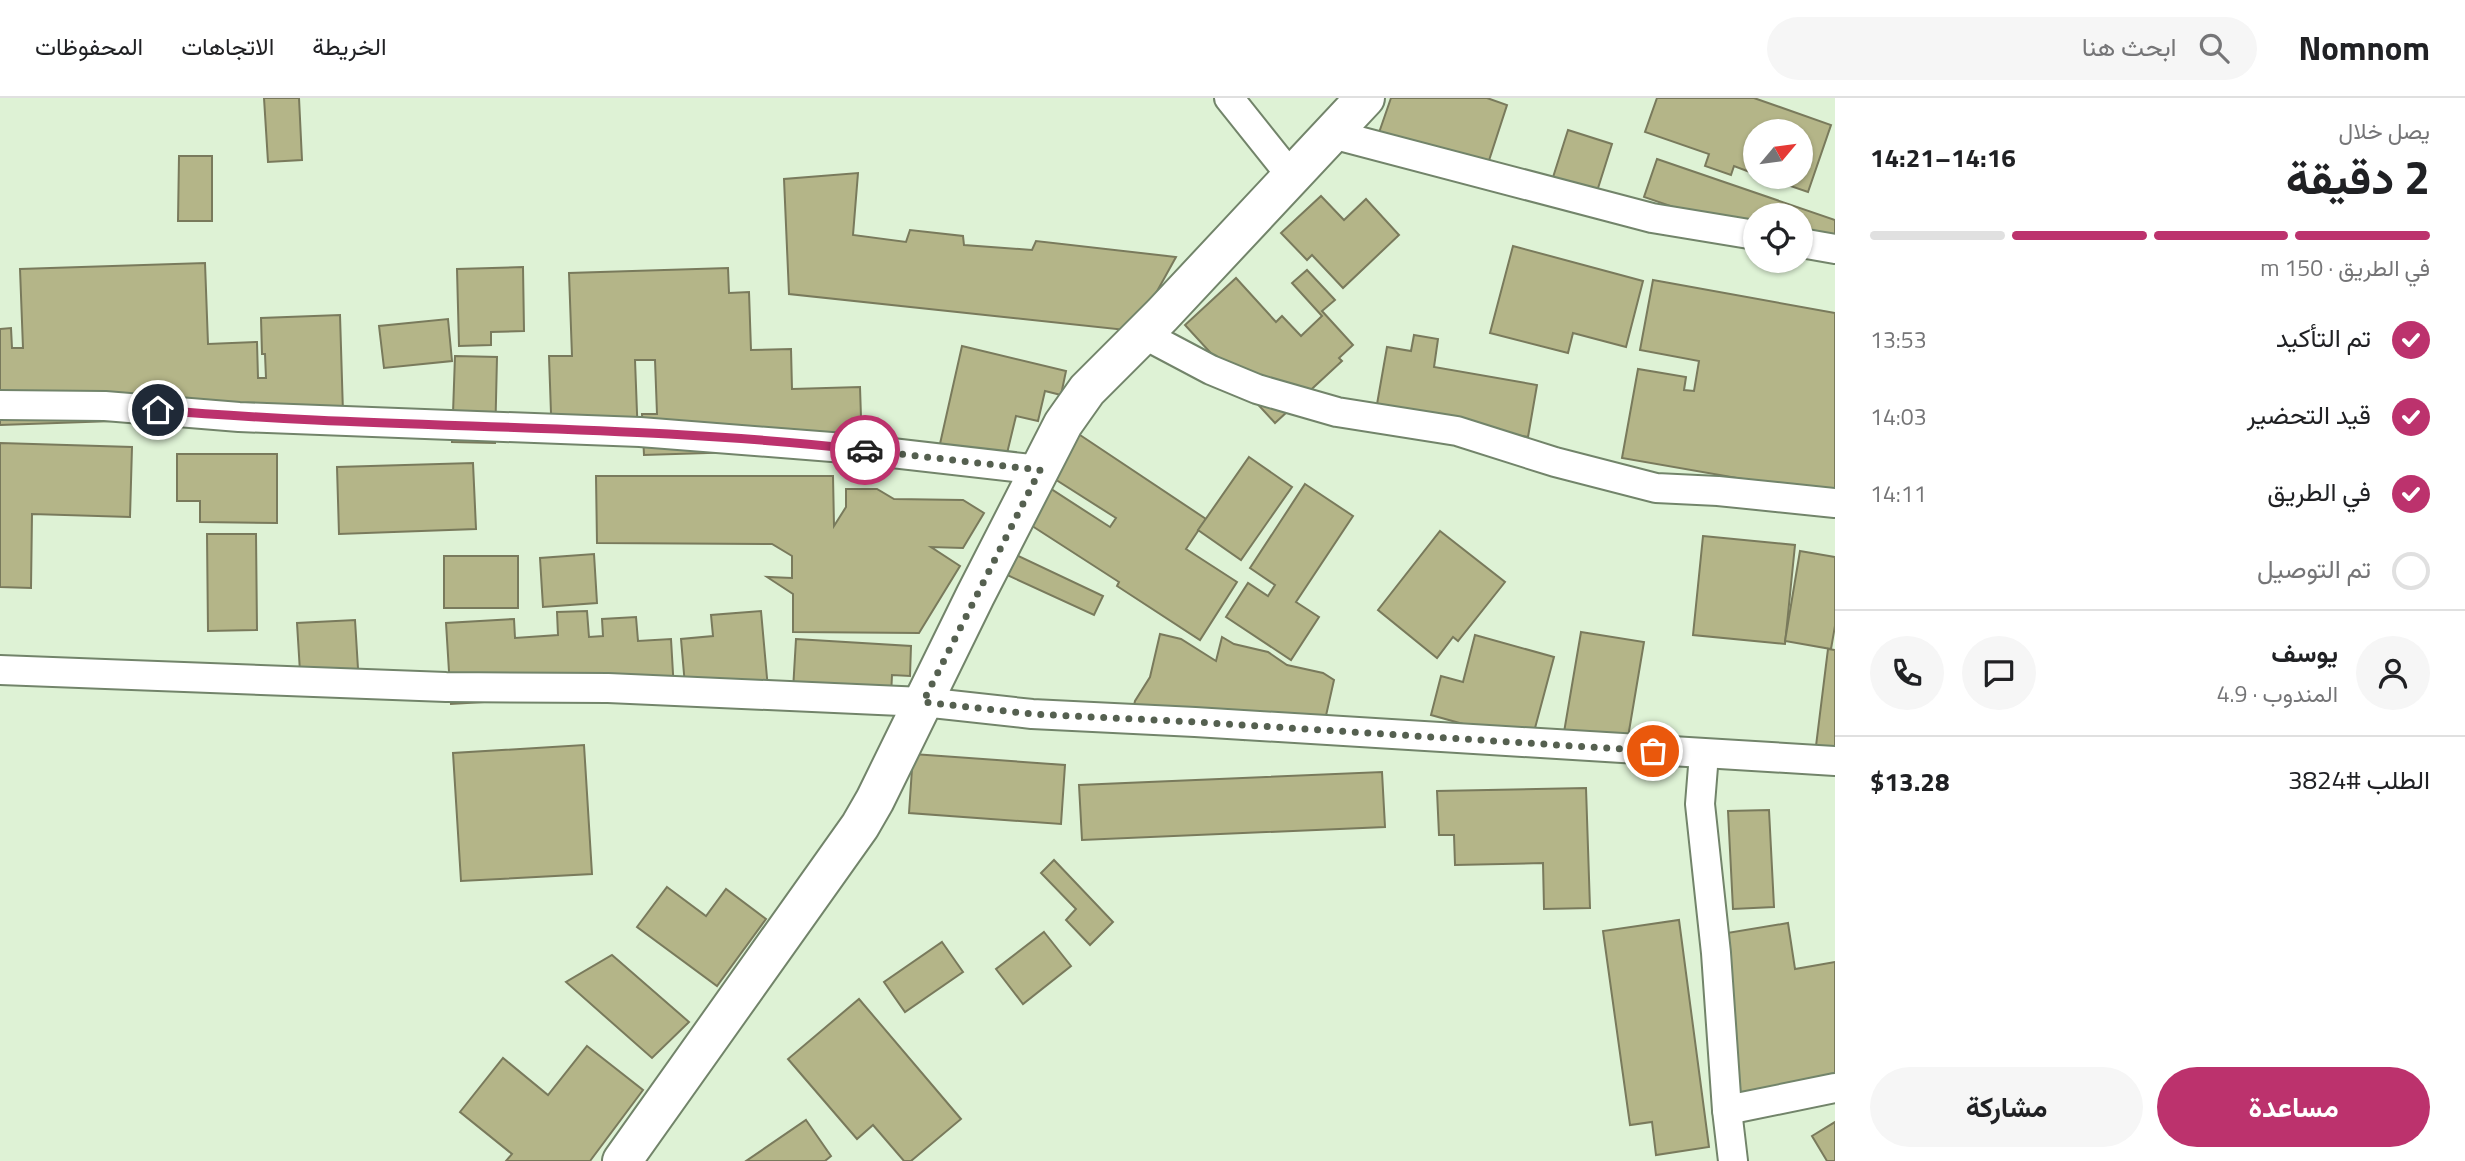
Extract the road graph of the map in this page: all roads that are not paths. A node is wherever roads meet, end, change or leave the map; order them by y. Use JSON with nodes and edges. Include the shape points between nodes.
{"nodes":[{"id":1,"x":1229,"y":98,"type":"edge"},
{"id":2,"x":1365,"y":98,"type":"edge"},
{"id":3,"x":1332,"y":134,"type":"junction"},
{"id":4,"x":1292,"y":177,"type":"junction"},
{"id":5,"x":1743,"y":233,"type":"edge"},
{"id":6,"x":1813,"y":245,"type":"edge"},
{"id":7,"x":1835,"y":249,"type":"edge"},
{"id":8,"x":1143,"y":334,"type":"junction"},
{"id":9,"x":0,"y":405,"type":"edge"},
{"id":10,"x":1040,"y":470,"type":"junction"},
{"id":11,"x":1835,"y":503,"type":"edge"},
{"id":12,"x":0,"y":670,"type":"edge"},
{"id":13,"x":923,"y":702,"type":"junction"},
{"id":14,"x":1704,"y":754,"type":"junction"},
{"id":15,"x":1835,"y":761,"type":"edge"},
{"id":16,"x":1835,"y":1088,"type":"edge"},
{"id":17,"x":1727,"y":1111,"type":"junction"},
{"id":18,"x":622,"y":1161,"type":"edge"},
{"id":19,"x":1733,"y":1161,"type":"edge"}],
"edges":[{"from":1,"to":4,"type":"street"},
{"from":2,"to":3,"type":"street"},
{"from":3,"to":4,"type":"street"},
{"from":3,"to":5,"type":"street","via":[[1651,218]]},
{"from":4,"to":8,"type":"street"},
{"from":6,"to":7,"type":"street"},
{"from":8,"to":10,"type":"street","via":[[1087,390]]},
{"from":8,"to":11,"type":"street","via":[[1257,389],[1337,412],[1457,431],[1656,488]]},
{"from":9,"to":10,"type":"street","via":[[105,405],[239,416],[640,432],[857,449]]},
{"from":10,"to":13,"type":"street"},
{"from":12,"to":13,"type":"street"},
{"from":13,"to":14,"type":"street","via":[[1032,714]]},
{"from":13,"to":18,"type":"street","via":[[860,826]]},
{"from":14,"to":15,"type":"street"},
{"from":14,"to":17,"type":"street","via":[[1700,804]]},
{"from":16,"to":17,"type":"street"},
{"from":17,"to":19,"type":"street"}]}
